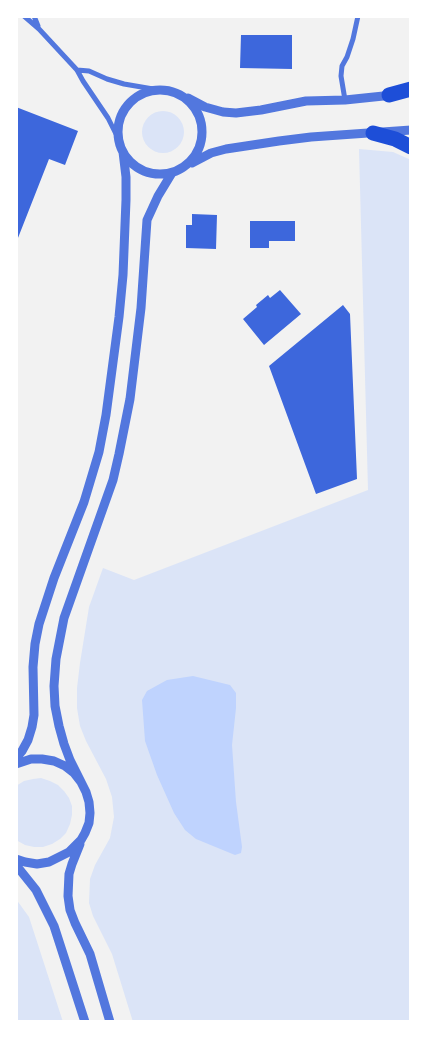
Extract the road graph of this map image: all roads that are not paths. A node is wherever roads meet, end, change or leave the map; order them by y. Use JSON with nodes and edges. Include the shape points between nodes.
{"nodes":[{"id":1,"x":24,"y":16,"type":"edge"},
{"id":2,"x":34,"y":16,"type":"edge"},
{"id":3,"x":358,"y":16,"type":"edge"},
{"id":4,"x":39,"y":29,"type":"junction"},
{"id":5,"x":77,"y":70,"type":"junction"},
{"id":6,"x":411,"y":88,"type":"edge"},
{"id":7,"x":159,"y":90,"type":"junction"},
{"id":8,"x":411,"y":94,"type":"edge"},
{"id":9,"x":388,"y":95,"type":"junction"},
{"id":10,"x":183,"y":96,"type":"junction"},
{"id":11,"x":345,"y":100,"type":"junction"},
{"id":12,"x":411,"y":130,"type":"edge"},
{"id":13,"x":373,"y":133,"type":"junction"},
{"id":14,"x":119,"y":140,"type":"junction"},
{"id":15,"x":411,"y":148,"type":"edge"},
{"id":16,"x":123,"y":152,"type":"junction"},
{"id":17,"x":187,"y":165,"type":"junction"},
{"id":18,"x":172,"y":172,"type":"junction"},
{"id":19,"x":16,"y":758,"type":"edge"},
{"id":20,"x":16,"y":764,"type":"edge"},
{"id":21,"x":81,"y":782,"type":"junction"},
{"id":22,"x":81,"y":840,"type":"junction"},
{"id":23,"x":16,"y":859,"type":"edge"},
{"id":24,"x":16,"y":865,"type":"edge"},
{"id":25,"x":85,"y":1022,"type":"edge"},
{"id":26,"x":110,"y":1022,"type":"edge"}],
"edges":[{"from":1,"to":4,"type":"street"},
{"from":2,"to":4,"type":"street"},
{"from":3,"to":11,"type":"street","via":[[342,66]]},
{"from":4,"to":5,"type":"street"},
{"from":5,"to":7,"type":"street"},
{"from":5,"to":14,"type":"street"},
{"from":6,"to":9,"type":"highway"},
{"from":7,"to":10,"type":"street"},
{"from":7,"to":14,"type":"street","via":[[136,97],[127,106],[118,128]]},
{"from":8,"to":9,"type":"street"},
{"from":9,"to":11,"type":"street"},
{"from":10,"to":11,"type":"street","via":[[206,107],[236,113],[306,101]]},
{"from":10,"to":17,"type":"street","via":[[196,111],[202,130],[199,149]]},
{"from":12,"to":13,"type":"street"},
{"from":13,"to":15,"type":"highway"},
{"from":13,"to":17,"type":"street","via":[[304,137],[226,149]]},
{"from":14,"to":16,"type":"street"},
{"from":16,"to":18,"type":"street","via":[[128,160],[144,171],[153,174]]},
{"from":16,"to":19,"type":"street","via":[[126,177],[123,275],[106,415],[84,502],[39,624],[33,667],[32,727]]},
{"from":17,"to":18,"type":"street"},
{"from":18,"to":21,"type":"street","via":[[147,220],[130,399],[113,480],[64,618],[56,659],[54,686],[59,726]]},
{"from":20,"to":21,"type":"street","via":[[31,759],[54,761],[74,773]]},
{"from":21,"to":22,"type":"street","via":[[88,797],[90,813]]},
{"from":22,"to":23,"type":"street","via":[[69,852],[49,862],[37,864]]},
{"from":22,"to":26,"type":"street","via":[[69,874],[70,910],[90,954]]},
{"from":24,"to":25,"type":"street","via":[[36,890],[54,926]]}]}
